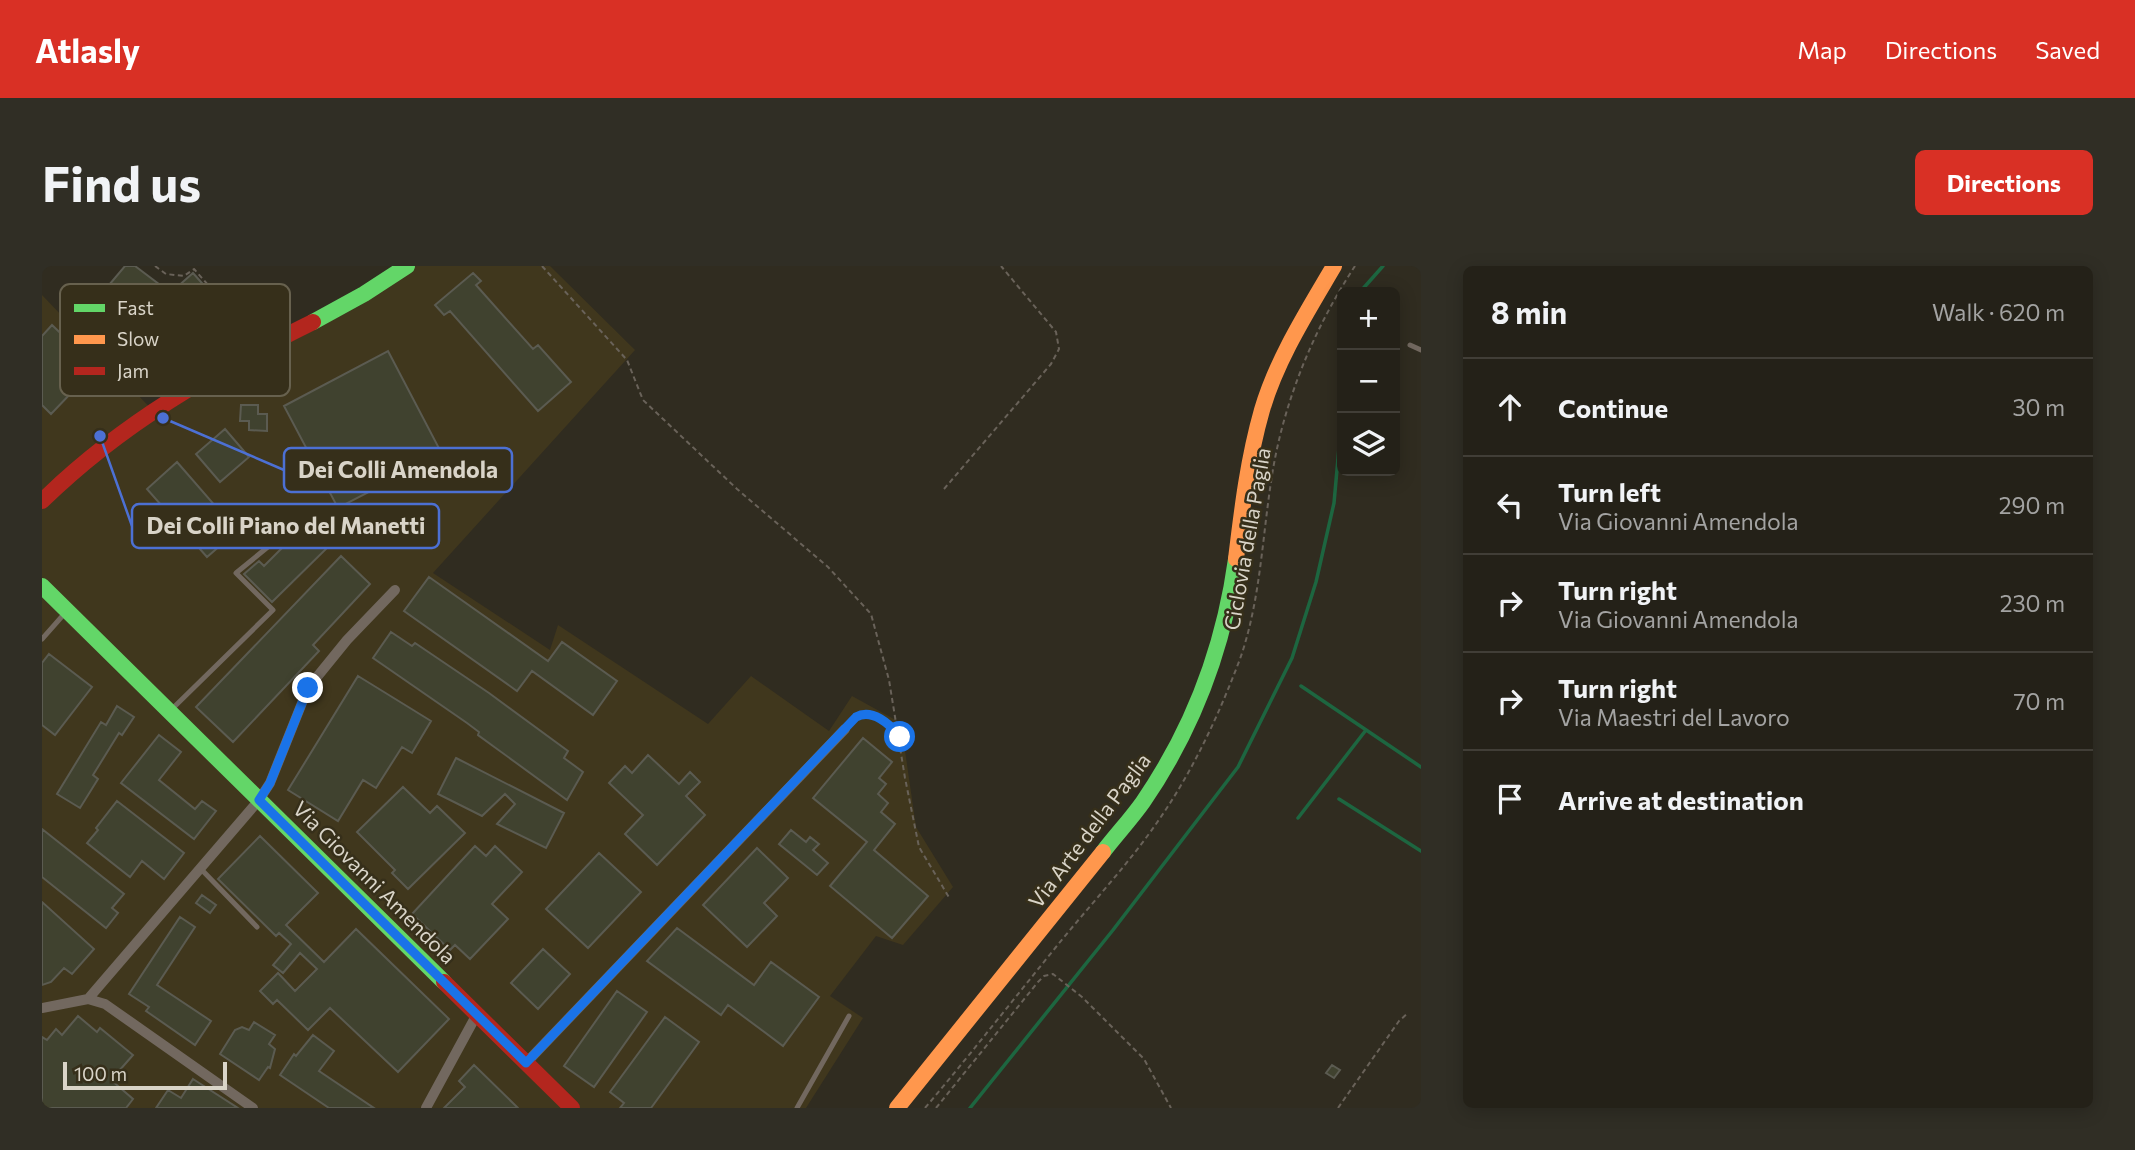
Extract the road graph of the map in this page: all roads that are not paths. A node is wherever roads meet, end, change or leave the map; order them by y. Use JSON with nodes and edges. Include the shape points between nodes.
{"nodes":[{"id":1,"x":407,"y":266,"type":"edge"},
{"id":2,"x":1334,"y":266,"type":"edge"},
{"id":3,"x":290,"y":333,"type":"edge"},
{"id":4,"x":1410,"y":345,"type":"dead end"},
{"id":5,"x":1421,"y":351,"type":"edge"},
{"id":6,"x":177,"y":396,"type":"edge"},
{"id":7,"x":42,"y":501,"type":"edge"},
{"id":8,"x":336,"y":546,"type":"dead end"},
{"id":9,"x":42,"y":586,"type":"edge"},
{"id":10,"x":395,"y":590,"type":"dead end"},
{"id":11,"x":67,"y":611,"type":"junction"},
{"id":12,"x":42,"y":639,"type":"edge"},
{"id":13,"x":169,"y":712,"type":"junction"},
{"id":14,"x":845,"y":729,"type":"road end"},
{"id":15,"x":259,"y":800,"type":"junction"},
{"id":16,"x":200,"y":868,"type":"junction"},
{"id":17,"x":257,"y":927,"type":"dead end"},
{"id":18,"x":88,"y":999,"type":"junction"},
{"id":19,"x":42,"y":1009,"type":"edge"},
{"id":20,"x":477,"y":1014,"type":"junction"},
{"id":21,"x":849,"y":1016,"type":"dead end"},
{"id":22,"x":526,"y":1063,"type":"junction"},
{"id":23,"x":253,"y":1108,"type":"edge"},
{"id":24,"x":426,"y":1108,"type":"edge"},
{"id":25,"x":572,"y":1108,"type":"edge"},
{"id":26,"x":797,"y":1108,"type":"edge"},
{"id":27,"x":897,"y":1108,"type":"edge"}],
"edges":[{"from":1,"to":3,"type":"street","via":[[378,287]]},
{"from":2,"to":27,"type":"street","name":"Via Arte della Paglia","via":[[1290,342],[1263,408],[1247,473],[1230,602],[1212,667],[1183,735],[1143,803]]},
{"from":4,"to":5,"type":"lane"},
{"from":6,"to":7,"type":"street","via":[[134,423]]},
{"from":8,"to":13,"type":"lane","via":[[307,515],[236,573],[273,610]]},
{"from":9,"to":11,"type":"street","name":"Via Giovanni Amendola"},
{"from":10,"to":15,"type":"street","via":[[308,688]]},
{"from":11,"to":12,"type":"lane"},
{"from":11,"to":13,"type":"street","name":"Via Giovanni Amendola"},
{"from":13,"to":15,"type":"street","name":"Via Giovanni Amendola"},
{"from":14,"to":22,"type":"street"},
{"from":15,"to":16,"type":"street"},
{"from":15,"to":20,"type":"street","name":"Via Giovanni Amendola"},
{"from":16,"to":17,"type":"lane"},
{"from":16,"to":18,"type":"street"},
{"from":18,"to":19,"type":"street"},
{"from":18,"to":23,"type":"street","via":[[105,1004]]},
{"from":20,"to":22,"type":"street","name":"Via Giovanni Amendola"},
{"from":20,"to":24,"type":"street"},
{"from":21,"to":26,"type":"lane"},
{"from":22,"to":25,"type":"street","name":"Via Giovanni Amendola"}]}
